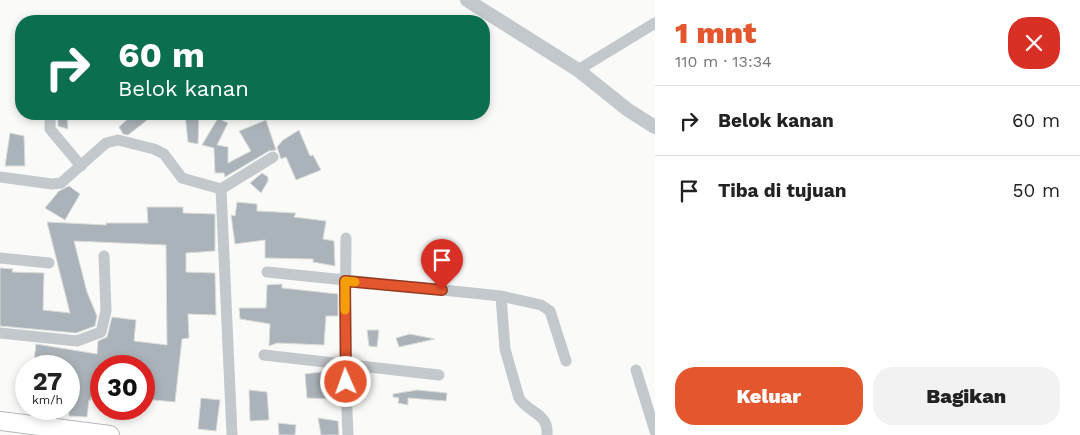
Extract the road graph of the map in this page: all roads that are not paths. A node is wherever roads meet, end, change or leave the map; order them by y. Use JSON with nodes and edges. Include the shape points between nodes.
{"nodes":[{"id":1,"x":467,"y":0,"type":"edge"},
{"id":2,"x":655,"y":23,"type":"edge"},
{"id":3,"x":578,"y":70,"type":"junction"},
{"id":4,"x":50,"y":120,"type":"edge"},
{"id":5,"x":655,"y":127,"type":"edge"},
{"id":6,"x":273,"y":157,"type":"dead end"},
{"id":7,"x":81,"y":166,"type":"junction"},
{"id":8,"x":0,"y":177,"type":"edge"},
{"id":9,"x":221,"y":189,"type":"junction"},
{"id":10,"x":346,"y":238,"type":"dead end"},
{"id":11,"x":104,"y":256,"type":"dead end"},
{"id":12,"x":0,"y":258,"type":"edge"},
{"id":13,"x":49,"y":263,"type":"dead end"},
{"id":14,"x":267,"y":272,"type":"dead end"},
{"id":15,"x":345,"y":281,"type":"junction"},
{"id":16,"x":501,"y":296,"type":"junction"},
{"id":17,"x":0,"y":333,"type":"edge"},
{"id":18,"x":264,"y":355,"type":"dead end"},
{"id":19,"x":566,"y":361,"type":"dead end"},
{"id":20,"x":345,"y":364,"type":"junction"},
{"id":21,"x":636,"y":370,"type":"dead end"},
{"id":22,"x":439,"y":375,"type":"dead end"},
{"id":23,"x":0,"y":421,"type":"edge"},
{"id":24,"x":655,"y":431,"type":"edge"},
{"id":25,"x":64,"y":432,"type":"edge"},
{"id":26,"x":110,"y":435,"type":"edge"},
{"id":27,"x":232,"y":435,"type":"edge"},
{"id":28,"x":348,"y":435,"type":"edge"},
{"id":29,"x":547,"y":435,"type":"edge"}],
"edges":[{"from":1,"to":3,"type":"street"},
{"from":2,"to":3,"type":"street"},
{"from":3,"to":5,"type":"street"},
{"from":4,"to":7,"type":"street","via":[[50,129]]},
{"from":6,"to":9,"type":"street"},
{"from":7,"to":8,"type":"street","via":[[66,180],[56,184]]},
{"from":7,"to":9,"type":"street","via":[[110,141],[130,141],[162,152],[184,179]]},
{"from":9,"to":27,"type":"street"},
{"from":10,"to":15,"type":"street"},
{"from":11,"to":17,"type":"street","via":[[106,311],[101,332],[77,341]]},
{"from":12,"to":13,"type":"street"},
{"from":14,"to":15,"type":"street"},
{"from":15,"to":16,"type":"street"},
{"from":15,"to":20,"type":"street"},
{"from":16,"to":19,"type":"street","via":[[548,308]]},
{"from":16,"to":29,"type":"street","via":[[505,349],[519,398],[543,418]]},
{"from":18,"to":20,"type":"street"},
{"from":20,"to":22,"type":"street"},
{"from":20,"to":28,"type":"street"},
{"from":21,"to":24,"type":"street"},
{"from":23,"to":25,"type":"main road"},
{"from":25,"to":26,"type":"main road"}]}
